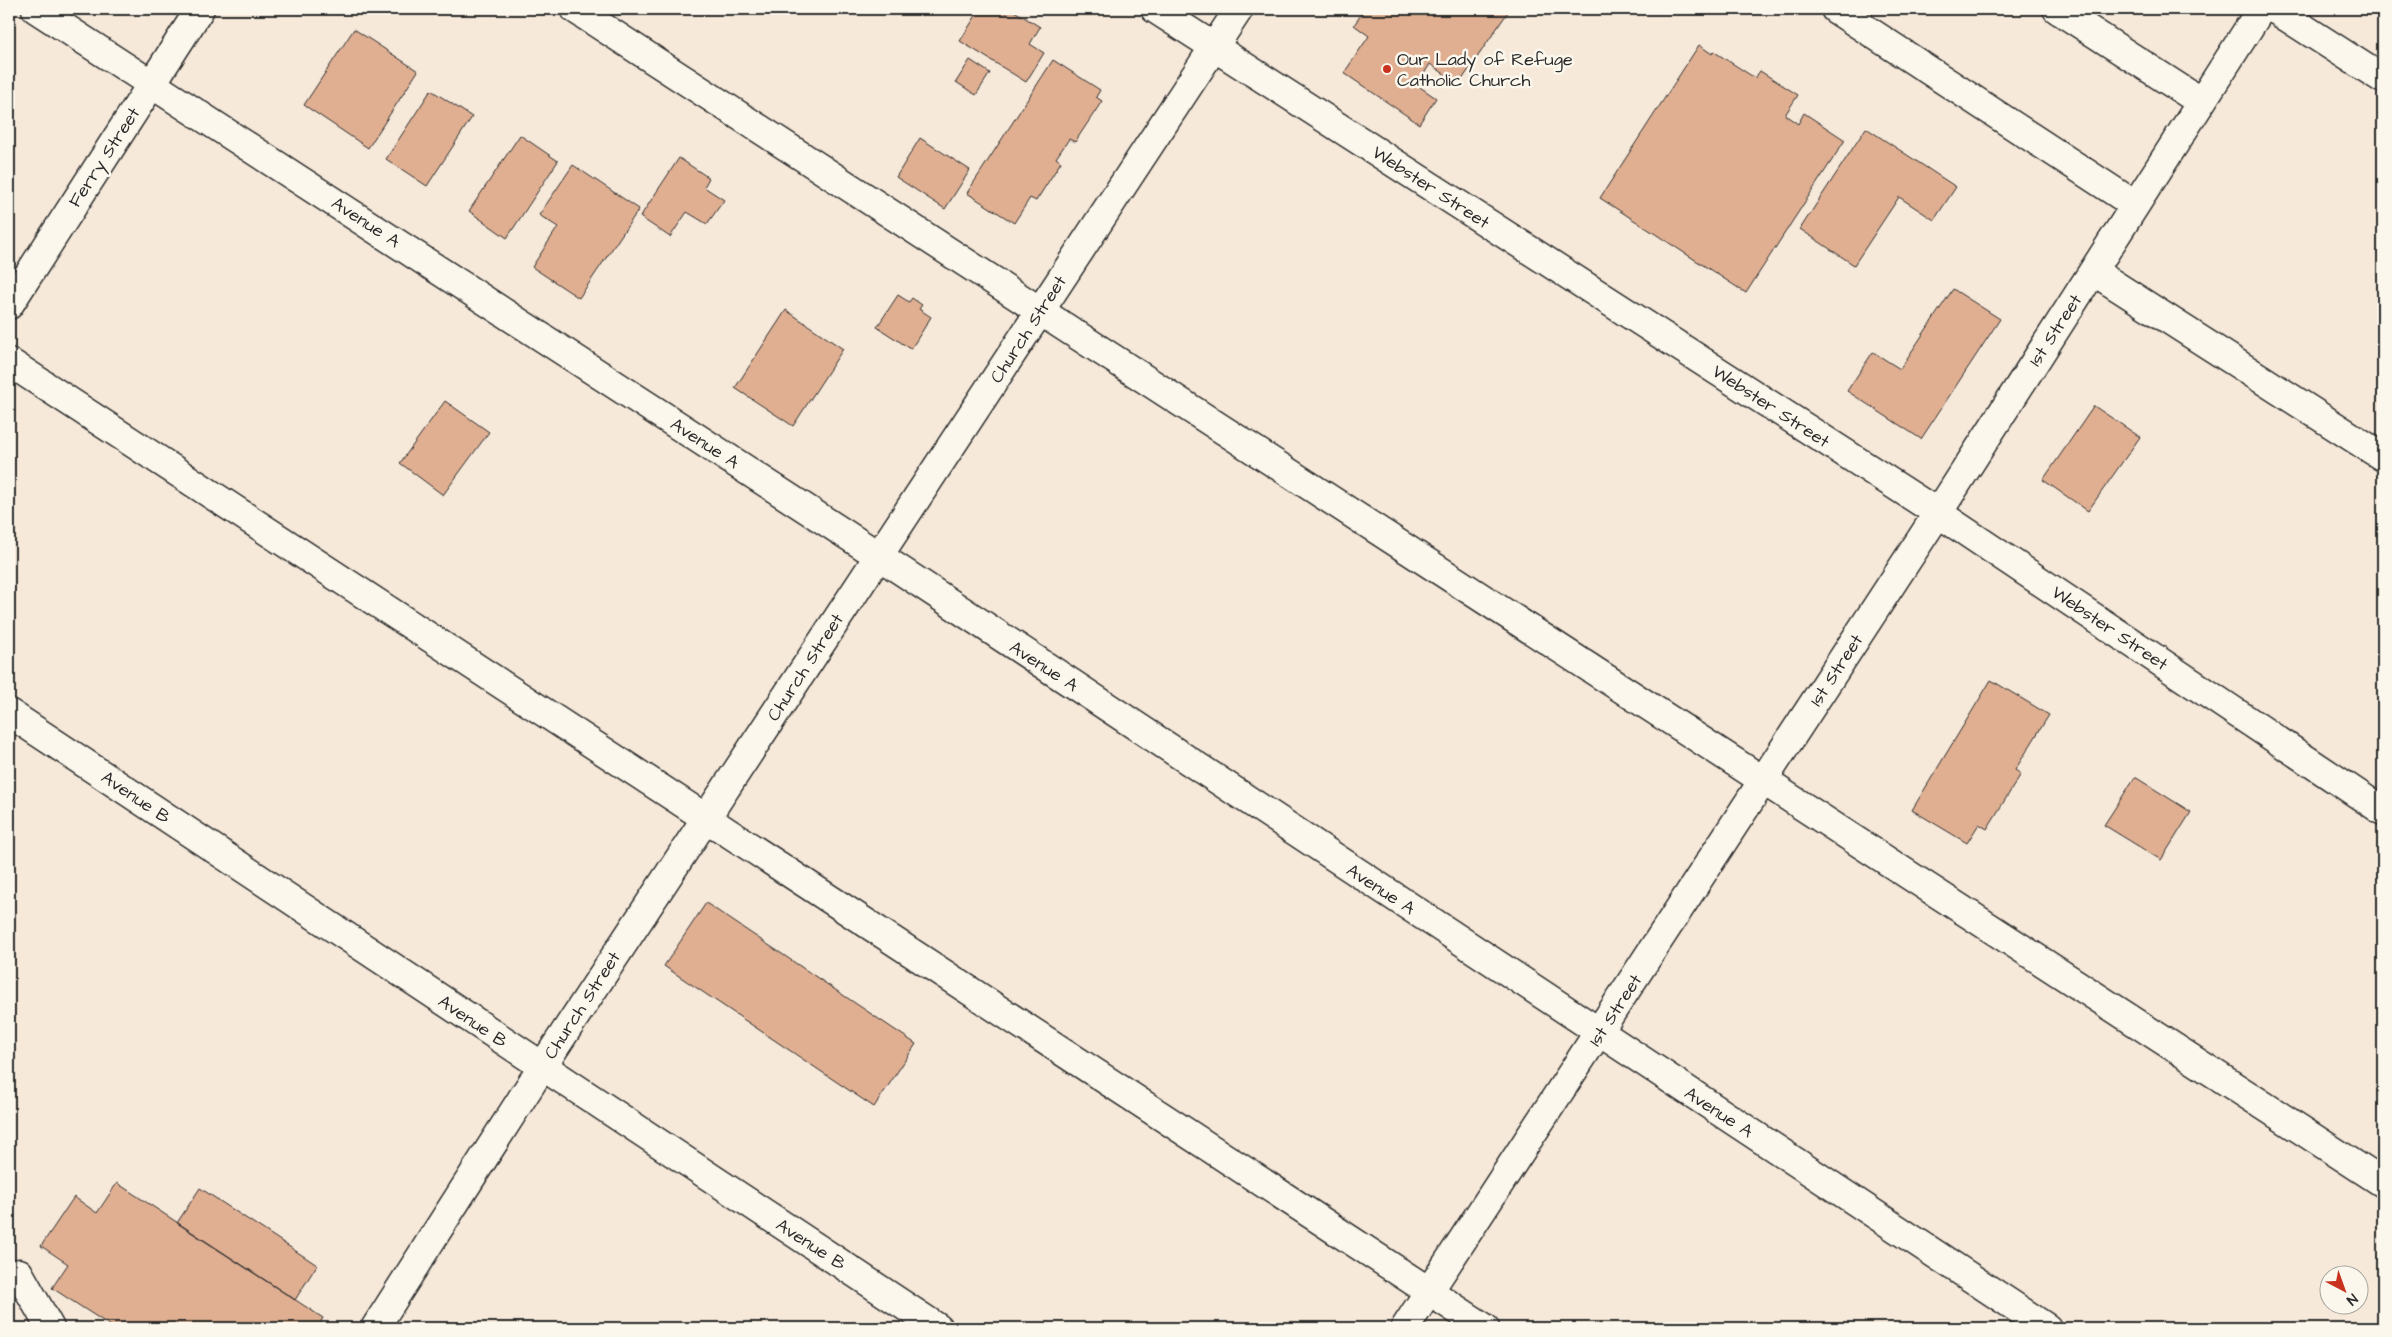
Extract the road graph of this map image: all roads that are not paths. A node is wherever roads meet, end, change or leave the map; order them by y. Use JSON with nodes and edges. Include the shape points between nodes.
{"nodes":[{"id":1,"x":36,"y":9,"type":"edge"},
{"id":2,"x":200,"y":9,"type":"edge"},
{"id":3,"x":575,"y":9,"type":"edge"},
{"id":4,"x":1155,"y":9,"type":"edge"},
{"id":5,"x":1240,"y":9,"type":"edge"},
{"id":6,"x":1835,"y":9,"type":"edge"},
{"id":7,"x":2057,"y":9,"type":"edge"},
{"id":8,"x":2261,"y":9,"type":"edge"},
{"id":9,"x":2274,"y":9,"type":"edge"},
{"id":10,"x":1214,"y":48,"type":"junction"},
{"id":11,"x":2383,"y":79,"type":"edge"},
{"id":12,"x":151,"y":83,"type":"junction"},
{"id":13,"x":2201,"y":102,"type":"junction"},
{"id":14,"x":2135,"y":205,"type":"junction"},
{"id":15,"x":2092,"y":272,"type":"junction"},
{"id":16,"x":9,"y":305,"type":"edge"},
{"id":17,"x":1040,"y":311,"type":"junction"},
{"id":18,"x":9,"y":362,"type":"edge"},
{"id":19,"x":2383,"y":457,"type":"edge"},
{"id":20,"x":1938,"y":513,"type":"junction"},
{"id":21,"x":878,"y":556,"type":"junction"},
{"id":22,"x":9,"y":713,"type":"edge"},
{"id":23,"x":1764,"y":780,"type":"junction"},
{"id":24,"x":2383,"y":811,"type":"edge"},
{"id":25,"x":706,"y":818,"type":"junction"},
{"id":26,"x":1600,"y":1034,"type":"junction"},
{"id":27,"x":542,"y":1067,"type":"junction"},
{"id":28,"x":2383,"y":1183,"type":"edge"},
{"id":29,"x":19,"y":1273,"type":"dead end"},
{"id":30,"x":1429,"y":1292,"type":"junction"},
{"id":31,"x":50,"y":1328,"type":"edge"},
{"id":32,"x":375,"y":1328,"type":"edge"},
{"id":33,"x":938,"y":1328,"type":"edge"},
{"id":34,"x":1405,"y":1328,"type":"edge"},
{"id":35,"x":1485,"y":1328,"type":"edge"},
{"id":36,"x":2047,"y":1328,"type":"edge"}],
"edges":[{"from":1,"to":12,"type":"street","name":"Avenue A"},
{"from":2,"to":12,"type":"street","name":"Ferry Street"},
{"from":3,"to":17,"type":"street"},
{"from":4,"to":10,"type":"street","name":"Webster Street"},
{"from":5,"to":10,"type":"street","name":"Church Street"},
{"from":6,"to":14,"type":"street"},
{"from":7,"to":13,"type":"street"},
{"from":8,"to":13,"type":"street","name":"1st Street"},
{"from":9,"to":11,"type":"street"},
{"from":10,"to":17,"type":"street","name":"Church Street"},
{"from":10,"to":20,"type":"street","name":"Webster Street"},
{"from":12,"to":16,"type":"street","name":"Ferry Street"},
{"from":12,"to":21,"type":"street","name":"Avenue A"},
{"from":13,"to":14,"type":"street","name":"1st Street"},
{"from":14,"to":15,"type":"street","name":"1st Street"},
{"from":15,"to":19,"type":"street"},
{"from":15,"to":20,"type":"street","name":"1st Street"},
{"from":17,"to":21,"type":"street","name":"Church Street"},
{"from":17,"to":23,"type":"street"},
{"from":18,"to":25,"type":"street"},
{"from":20,"to":23,"type":"street","name":"1st Street"},
{"from":20,"to":24,"type":"street","name":"Webster Street"},
{"from":21,"to":25,"type":"street","name":"Church Street"},
{"from":21,"to":26,"type":"street","name":"Avenue A"},
{"from":22,"to":27,"type":"street","name":"Avenue B"},
{"from":23,"to":26,"type":"street","name":"1st Street"},
{"from":23,"to":28,"type":"street"},
{"from":25,"to":27,"type":"street","name":"Church Street"},
{"from":25,"to":30,"type":"street"},
{"from":26,"to":30,"type":"street","name":"1st Street"},
{"from":26,"to":36,"type":"street","name":"Avenue A"},
{"from":27,"to":32,"type":"street","name":"Church Street"},
{"from":27,"to":33,"type":"street","name":"Avenue B"},
{"from":29,"to":31,"type":"street"},
{"from":30,"to":34,"type":"street","name":"1st Street"},
{"from":30,"to":35,"type":"street"}]}
